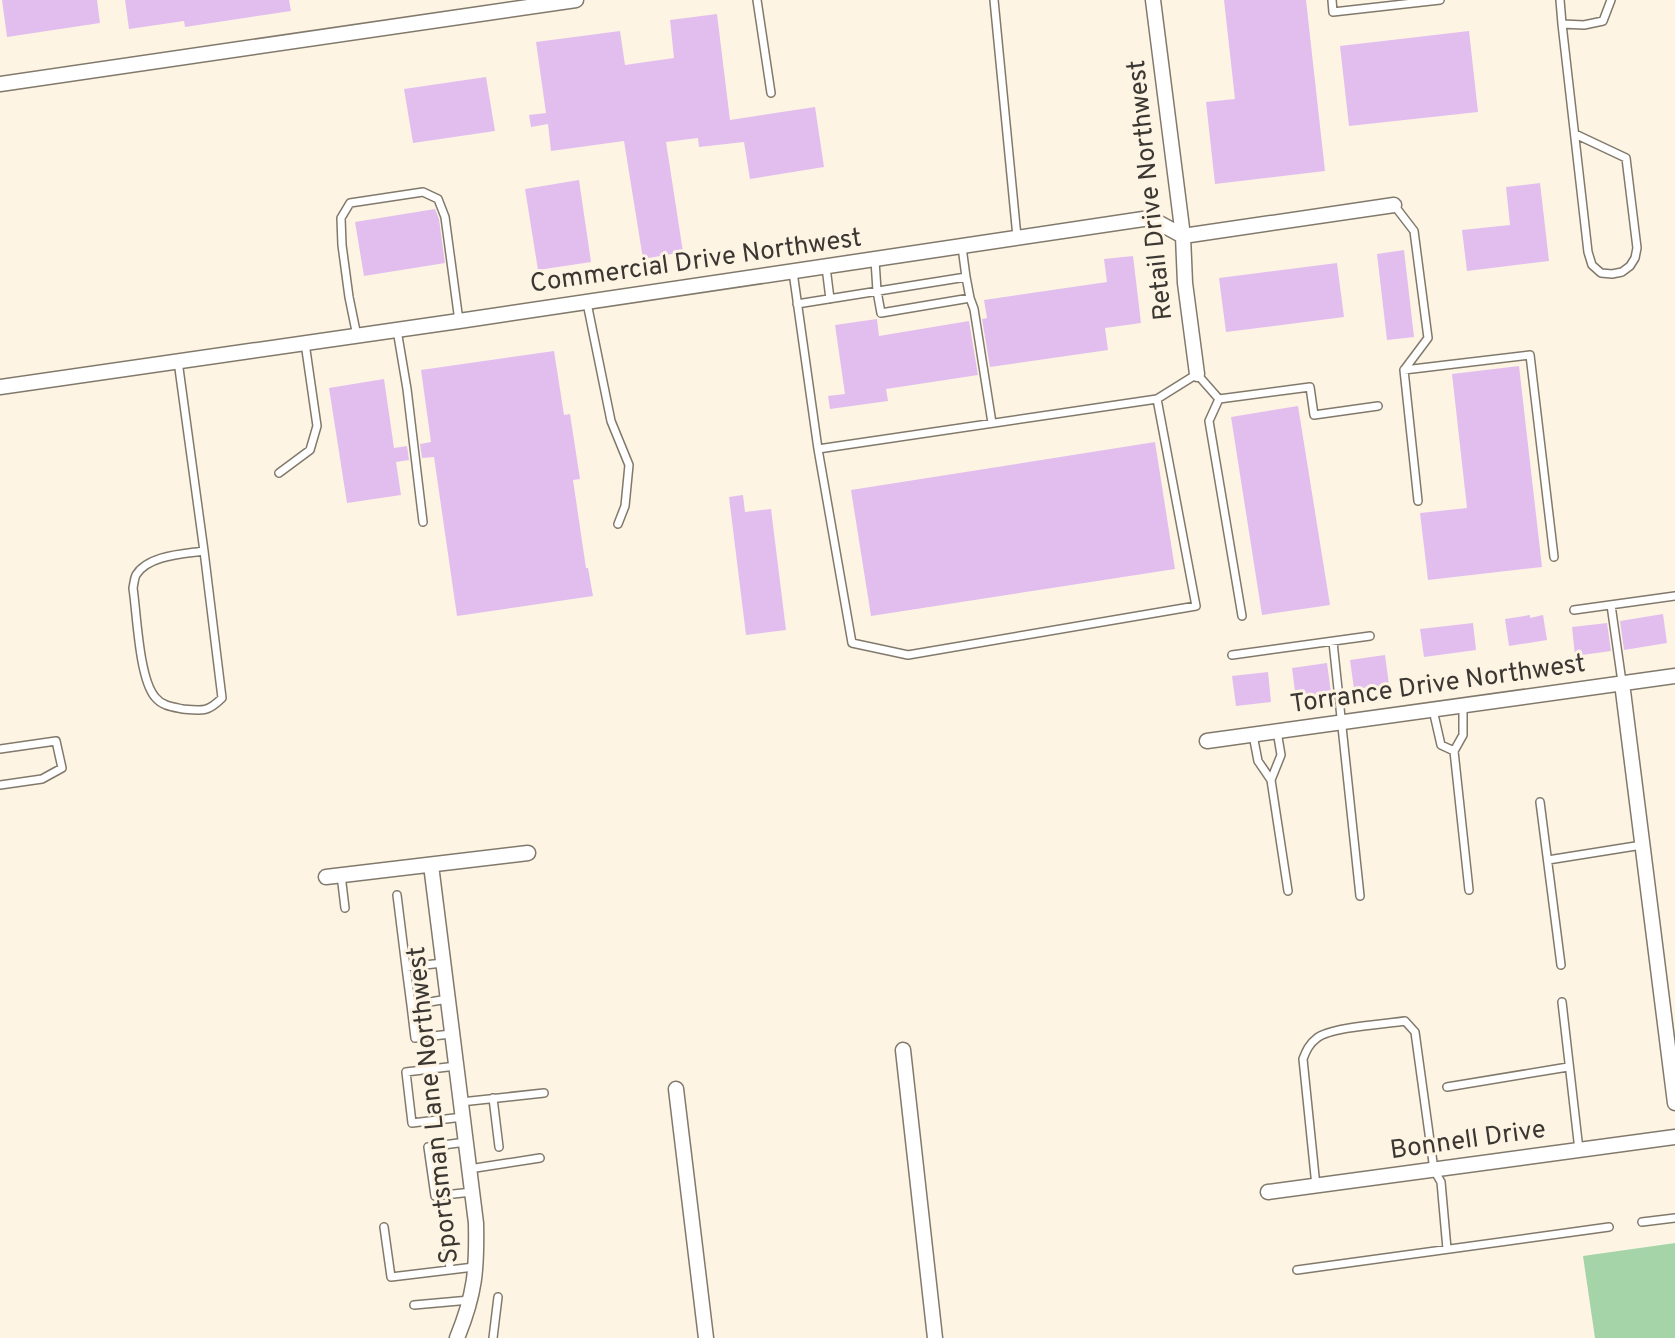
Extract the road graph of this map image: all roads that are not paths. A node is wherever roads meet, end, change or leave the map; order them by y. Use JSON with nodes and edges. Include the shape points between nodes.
{"nodes":[{"id":1,"x":576,"y":0,"type":"edge"},
{"id":2,"x":757,"y":0,"type":"edge"},
{"id":3,"x":994,"y":0,"type":"edge"},
{"id":4,"x":1153,"y":0,"type":"edge"},
{"id":5,"x":1332,"y":0,"type":"edge"},
{"id":6,"x":1440,"y":0,"type":"edge"},
{"id":7,"x":1560,"y":0,"type":"edge"},
{"id":8,"x":1611,"y":0,"type":"edge"},
{"id":9,"x":1562,"y":24,"type":"junction"},
{"id":10,"x":0,"y":84,"type":"edge"},
{"id":11,"x":771,"y":93,"type":"dead end"},
{"id":12,"x":1575,"y":134,"type":"junction"},
{"id":13,"x":1394,"y":205,"type":"joint"},
{"id":14,"x":1183,"y":236,"type":"junction"},
{"id":15,"x":1018,"y":239,"type":"junction"},
{"id":16,"x":962,"y":247,"type":"junction"},
{"id":17,"x":875,"y":260,"type":"junction"},
{"id":18,"x":826,"y":267,"type":"junction"},
{"id":19,"x":793,"y":272,"type":"junction"},
{"id":20,"x":966,"y":277,"type":"junction"},
{"id":21,"x":877,"y":291,"type":"junction"},
{"id":22,"x":970,"y":298,"type":"junction"},
{"id":23,"x":830,"y":299,"type":"junction"},
{"id":24,"x":587,"y":303,"type":"junction"},
{"id":25,"x":797,"y":304,"type":"junction"},
{"id":26,"x":459,"y":321,"type":"junction"},
{"id":27,"x":397,"y":330,"type":"junction"},
{"id":28,"x":357,"y":336,"type":"junction"},
{"id":29,"x":305,"y":343,"type":"junction"},
{"id":30,"x":178,"y":361,"type":"junction"},
{"id":31,"x":1404,"y":370,"type":"junction"},
{"id":32,"x":1197,"y":374,"type":"junction"},
{"id":33,"x":0,"y":387,"type":"edge"},
{"id":34,"x":1157,"y":399,"type":"junction"},
{"id":35,"x":1219,"y":399,"type":"junction"},
{"id":36,"x":1378,"y":406,"type":"dead end"},
{"id":37,"x":992,"y":423,"type":"junction"},
{"id":38,"x":818,"y":449,"type":"junction"},
{"id":39,"x":279,"y":473,"type":"dead end"},
{"id":40,"x":1418,"y":501,"type":"dead end"},
{"id":41,"x":423,"y":522,"type":"dead end"},
{"id":42,"x":618,"y":524,"type":"dead end"},
{"id":43,"x":204,"y":551,"type":"junction"},
{"id":44,"x":1554,"y":557,"type":"dead end"},
{"id":45,"x":1675,"y":596,"type":"edge"},
{"id":46,"x":1611,"y":605,"type":"junction"},
{"id":47,"x":1574,"y":610,"type":"dead end"},
{"id":48,"x":1242,"y":616,"type":"dead end"},
{"id":49,"x":1370,"y":636,"type":"dead end"},
{"id":50,"x":1333,"y":642,"type":"junction"},
{"id":51,"x":1232,"y":655,"type":"dead end"},
{"id":52,"x":1675,"y":676,"type":"edge"},
{"id":53,"x":1622,"y":683,"type":"junction"},
{"id":54,"x":1463,"y":705,"type":"junction"},
{"id":55,"x":1433,"y":710,"type":"junction"},
{"id":56,"x":1340,"y":722,"type":"junction"},
{"id":57,"x":1277,"y":731,"type":"junction"},
{"id":58,"x":1252,"y":735,"type":"junction"},
{"id":59,"x":1207,"y":741,"type":"dead end"},
{"id":60,"x":0,"y":749,"type":"edge"},
{"id":61,"x":1454,"y":751,"type":"junction"},
{"id":62,"x":1271,"y":780,"type":"junction"},
{"id":63,"x":0,"y":785,"type":"edge"},
{"id":64,"x":1540,"y":802,"type":"dead end"},
{"id":65,"x":1642,"y":845,"type":"junction"},
{"id":66,"x":528,"y":853,"type":"dead end"},
{"id":67,"x":1548,"y":860,"type":"junction"},
{"id":68,"x":431,"y":865,"type":"junction"},
{"id":69,"x":334,"y":876,"type":"joint"},
{"id":70,"x":1469,"y":890,"type":"dead end"},
{"id":71,"x":1288,"y":891,"type":"dead end"},
{"id":72,"x":397,"y":895,"type":"dead end"},
{"id":73,"x":1360,"y":896,"type":"dead end"},
{"id":74,"x":345,"y":908,"type":"dead end"},
{"id":75,"x":443,"y":963,"type":"junction"},
{"id":76,"x":1561,"y":965,"type":"dead end"},
{"id":77,"x":406,"y":967,"type":"junction"},
{"id":78,"x":448,"y":999,"type":"junction"},
{"id":79,"x":1562,"y":1002,"type":"dead end"},
{"id":80,"x":411,"y":1005,"type":"junction"},
{"id":81,"x":452,"y":1034,"type":"junction"},
{"id":82,"x":903,"y":1050,"type":"dead end"},
{"id":83,"x":456,"y":1066,"type":"junction"},
{"id":84,"x":1568,"y":1067,"type":"junction"},
{"id":85,"x":1447,"y":1087,"type":"dead end"},
{"id":86,"x":676,"y":1089,"type":"dead end"},
{"id":87,"x":544,"y":1093,"type":"dead end"},
{"id":88,"x":493,"y":1098,"type":"junction"},
{"id":89,"x":1675,"y":1103,"type":"edge"},
{"id":90,"x":462,"y":1110,"type":"junction"},
{"id":91,"x":1675,"y":1137,"type":"edge"},
{"id":92,"x":466,"y":1142,"type":"junction"},
{"id":93,"x":499,"y":1147,"type":"dead end"},
{"id":94,"x":1579,"y":1150,"type":"junction"},
{"id":95,"x":540,"y":1158,"type":"dead end"},
{"id":96,"x":469,"y":1169,"type":"junction"},
{"id":97,"x":1434,"y":1170,"type":"junction"},
{"id":98,"x":1316,"y":1186,"type":"junction"},
{"id":99,"x":472,"y":1192,"type":"junction"},
{"id":100,"x":1268,"y":1192,"type":"dead end"},
{"id":101,"x":1675,"y":1218,"type":"edge"},
{"id":102,"x":1642,"y":1222,"type":"dead end"},
{"id":103,"x":384,"y":1227,"type":"dead end"},
{"id":104,"x":1609,"y":1227,"type":"dead end"},
{"id":105,"x":447,"y":1235,"type":"dead end"},
{"id":106,"x":1447,"y":1249,"type":"junction"},
{"id":107,"x":476,"y":1267,"type":"junction"},
{"id":108,"x":450,"y":1270,"type":"junction"},
{"id":109,"x":1297,"y":1270,"type":"dead end"},
{"id":110,"x":498,"y":1297,"type":"dead end"},
{"id":111,"x":470,"y":1300,"type":"junction"},
{"id":112,"x":414,"y":1305,"type":"dead end"},
{"id":113,"x":457,"y":1338,"type":"edge"},
{"id":114,"x":493,"y":1338,"type":"edge"},
{"id":115,"x":706,"y":1338,"type":"edge"},
{"id":116,"x":935,"y":1338,"type":"edge"}],
"edges":[{"from":1,"to":10,"type":"street"},
{"from":2,"to":11,"type":"lane"},
{"from":3,"to":15,"type":"lane"},
{"from":4,"to":14,"type":"street","name":"Retail Drive Northwest"},
{"from":5,"to":6,"type":"lane","via":[[1333,12]]},
{"from":7,"to":9,"type":"lane"},
{"from":8,"to":9,"type":"lane","via":[[1603,21]]},
{"from":9,"to":12,"type":"lane"},
{"from":12,"to":12,"type":"lane","via":[[1592,265],[1601,273],[1622,272],[1637,248],[1626,158]]},
{"from":13,"to":14,"type":"street"},
{"from":13,"to":31,"type":"lane","via":[[1414,231],[1428,338]]},
{"from":14,"to":15,"type":"street","name":"Commercial Drive Northwest","via":[[1150,218]]},
{"from":14,"to":32,"type":"street","name":"Retail Drive Northwest"},
{"from":15,"to":16,"type":"street","name":"Commercial Drive Northwest"},
{"from":16,"to":17,"type":"street","name":"Commercial Drive Northwest"},
{"from":16,"to":20,"type":"lane"},
{"from":17,"to":18,"type":"street","name":"Commercial Drive Northwest"},
{"from":17,"to":21,"type":"lane"},
{"from":18,"to":19,"type":"street","name":"Commercial Drive Northwest"},
{"from":18,"to":23,"type":"lane"},
{"from":19,"to":24,"type":"street","name":"Commercial Drive Northwest"},
{"from":19,"to":25,"type":"lane"},
{"from":20,"to":21,"type":"lane"},
{"from":20,"to":22,"type":"lane"},
{"from":21,"to":22,"type":"lane","via":[[881,313]]},
{"from":21,"to":23,"type":"lane"},
{"from":22,"to":37,"type":"lane"},
{"from":23,"to":25,"type":"lane"},
{"from":24,"to":26,"type":"street","name":"Commercial Drive Northwest"},
{"from":24,"to":42,"type":"lane","via":[[611,421],[629,465]]},
{"from":25,"to":38,"type":"lane"},
{"from":26,"to":27,"type":"street","name":"Commercial Drive Northwest"},
{"from":26,"to":28,"type":"lane","via":[[445,217],[438,199],[423,192],[350,203],[341,218]]},
{"from":27,"to":28,"type":"street","name":"Commercial Drive Northwest"},
{"from":27,"to":41,"type":"lane"},
{"from":28,"to":29,"type":"street","name":"Commercial Drive Northwest"},
{"from":29,"to":30,"type":"street","name":"Commercial Drive Northwest"},
{"from":29,"to":39,"type":"lane","via":[[317,426],[310,450]]},
{"from":30,"to":33,"type":"street","name":"Commercial Drive Northwest"},
{"from":30,"to":43,"type":"lane"},
{"from":31,"to":40,"type":"lane"},
{"from":31,"to":44,"type":"lane","via":[[1530,355]]},
{"from":32,"to":34,"type":"lane"},
{"from":32,"to":35,"type":"lane"},
{"from":34,"to":37,"type":"lane"},
{"from":34,"to":38,"type":"lane","via":[[1196,606],[908,655],[852,643]]},
{"from":35,"to":36,"type":"lane","via":[[1310,387],[1314,415]]},
{"from":35,"to":48,"type":"lane","via":[[1209,421]]},
{"from":37,"to":38,"type":"lane"},
{"from":43,"to":43,"type":"lane","via":[[163,556],[136,575],[133,588],[147,683],[156,699],[169,707],[198,711],[211,709],[222,698]]},
{"from":45,"to":46,"type":"lane"},
{"from":46,"to":47,"type":"lane"},
{"from":46,"to":53,"type":"lane"},
{"from":49,"to":50,"type":"lane"},
{"from":50,"to":51,"type":"lane"},
{"from":50,"to":56,"type":"lane"},
{"from":52,"to":53,"type":"street","name":"Torrance Drive Northwest"},
{"from":53,"to":54,"type":"street","name":"Torrance Drive Northwest"},
{"from":53,"to":65,"type":"street"},
{"from":54,"to":55,"type":"street","name":"Torrance Drive Northwest"},
{"from":54,"to":61,"type":"lane","via":[[1463,735]]},
{"from":55,"to":56,"type":"street","name":"Torrance Drive Northwest"},
{"from":55,"to":61,"type":"lane","via":[[1441,745]]},
{"from":56,"to":57,"type":"street","name":"Torrance Drive Northwest"},
{"from":56,"to":73,"type":"lane"},
{"from":57,"to":58,"type":"street","name":"Torrance Drive Northwest"},
{"from":57,"to":62,"type":"lane","via":[[1281,755]]},
{"from":58,"to":59,"type":"street","name":"Torrance Drive Northwest"},
{"from":58,"to":62,"type":"lane","via":[[1258,761]]},
{"from":60,"to":63,"type":"lane","via":[[56,741],[62,768],[42,779]]},
{"from":61,"to":70,"type":"lane"},
{"from":62,"to":71,"type":"lane"},
{"from":64,"to":67,"type":"lane"},
{"from":65,"to":67,"type":"lane"},
{"from":65,"to":89,"type":"street"},
{"from":66,"to":68,"type":"street"},
{"from":67,"to":76,"type":"lane"},
{"from":68,"to":69,"type":"street"},
{"from":68,"to":75,"type":"street","name":"Sportsman Lane Northwest"},
{"from":69,"to":74,"type":"lane"},
{"from":72,"to":77,"type":"lane"},
{"from":75,"to":77,"type":"lane"},
{"from":75,"to":78,"type":"street","name":"Sportsman Lane Northwest"},
{"from":77,"to":80,"type":"lane"},
{"from":78,"to":80,"type":"lane"},
{"from":78,"to":81,"type":"street","name":"Sportsman Lane Northwest"},
{"from":79,"to":84,"type":"lane"},
{"from":80,"to":81,"type":"lane","via":[[415,1038]]},
{"from":81,"to":83,"type":"street","name":"Sportsman Lane Northwest"},
{"from":82,"to":116,"type":"street"},
{"from":83,"to":90,"type":"street","name":"Sportsman Lane Northwest"},
{"from":83,"to":90,"type":"lane","via":[[406,1072],[412,1123]]},
{"from":84,"to":85,"type":"lane"},
{"from":84,"to":94,"type":"lane"},
{"from":86,"to":115,"type":"street"},
{"from":87,"to":88,"type":"lane"},
{"from":88,"to":90,"type":"lane"},
{"from":88,"to":93,"type":"lane"},
{"from":90,"to":92,"type":"street","name":"Sportsman Lane Northwest"},
{"from":91,"to":94,"type":"street","name":"Bonnell Drive"},
{"from":92,"to":96,"type":"street","name":"Sportsman Lane Northwest"},
{"from":92,"to":99,"type":"lane","via":[[428,1147],[435,1196]]},
{"from":94,"to":97,"type":"street","name":"Bonnell Drive"},
{"from":95,"to":96,"type":"lane"},
{"from":96,"to":99,"type":"street","name":"Sportsman Lane Northwest"},
{"from":97,"to":98,"type":"street","name":"Bonnell Drive"},
{"from":97,"to":98,"type":"lane","via":[[1415,1032],[1405,1021],[1330,1031],[1308,1047],[1303,1059]]},
{"from":97,"to":106,"type":"lane","via":[[1441,1182]]},
{"from":98,"to":100,"type":"street","name":"Bonnell Drive"},
{"from":99,"to":107,"type":"street","name":"Sportsman Lane Northwest"},
{"from":101,"to":102,"type":"lane"},
{"from":103,"to":108,"type":"lane","via":[[391,1277]]},
{"from":104,"to":106,"type":"lane"},
{"from":105,"to":108,"type":"lane"},
{"from":106,"to":109,"type":"lane"},
{"from":107,"to":108,"type":"lane"},
{"from":107,"to":111,"type":"street","name":"Sportsman Lane Northwest"},
{"from":110,"to":114,"type":"lane"},
{"from":111,"to":112,"type":"lane"},
{"from":111,"to":113,"type":"street","name":"Sportsman Lane Northwest"}]}
